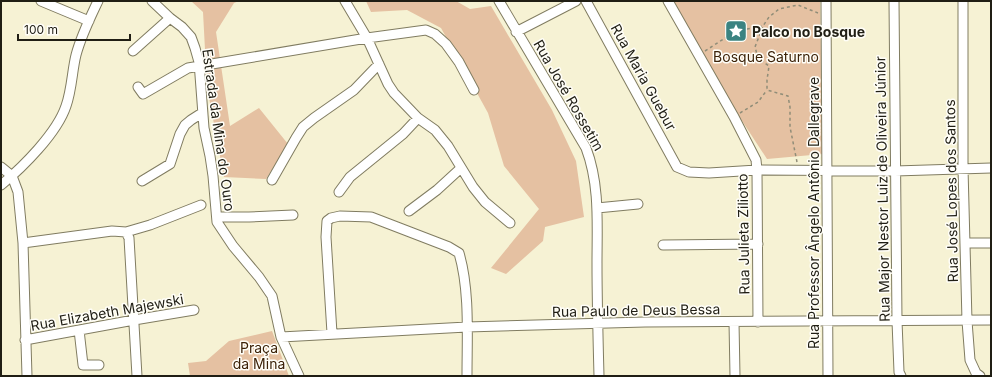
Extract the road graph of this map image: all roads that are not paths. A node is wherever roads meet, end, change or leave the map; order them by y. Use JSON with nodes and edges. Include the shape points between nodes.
{"nodes":[{"id":1,"x":41,"y":1,"type":"edge"},
{"id":2,"x":98,"y":1,"type":"edge"},
{"id":3,"x":152,"y":1,"type":"edge"},
{"id":4,"x":345,"y":1,"type":"edge"},
{"id":5,"x":499,"y":1,"type":"edge"},
{"id":6,"x":576,"y":1,"type":"edge"},
{"id":7,"x":586,"y":1,"type":"edge"},
{"id":8,"x":668,"y":1,"type":"edge"},
{"id":9,"x":826,"y":1,"type":"edge"},
{"id":10,"x":894,"y":1,"type":"edge"},
{"id":11,"x":963,"y":1,"type":"edge"},
{"id":12,"x":170,"y":18,"type":"junction"},
{"id":13,"x":89,"y":21,"type":"junction"},
{"id":14,"x":516,"y":32,"type":"junction"},
{"id":15,"x":367,"y":38,"type":"junction"},
{"id":16,"x":133,"y":51,"type":"dead end"},
{"id":17,"x":379,"y":64,"type":"junction"},
{"id":18,"x":199,"y":66,"type":"junction"},
{"id":19,"x":138,"y":87,"type":"dead end"},
{"id":20,"x":474,"y":90,"type":"dead end"},
{"id":21,"x":202,"y":113,"type":"junction"},
{"id":22,"x":418,"y":118,"type":"junction"},
{"id":23,"x":1,"y":167,"type":"edge"},
{"id":24,"x":461,"y":168,"type":"junction"},
{"id":25,"x":963,"y":168,"type":"junction"},
{"id":26,"x":991,"y":168,"type":"edge"},
{"id":27,"x":757,"y":170,"type":"junction"},
{"id":28,"x":827,"y":171,"type":"junction"},
{"id":29,"x":895,"y":171,"type":"junction"},
{"id":30,"x":12,"y":176,"type":"junction"},
{"id":31,"x":272,"y":180,"type":"dead end"},
{"id":32,"x":142,"y":181,"type":"dead end"},
{"id":33,"x":1,"y":185,"type":"edge"},
{"id":34,"x":339,"y":192,"type":"dead end"},
{"id":35,"x":638,"y":204,"type":"dead end"},
{"id":36,"x":201,"y":205,"type":"dead end"},
{"id":37,"x":597,"y":208,"type":"junction"},
{"id":38,"x":409,"y":211,"type":"dead end"},
{"id":39,"x":293,"y":215,"type":"dead end"},
{"id":40,"x":216,"y":217,"type":"junction"},
{"id":41,"x":510,"y":223,"type":"dead end"},
{"id":42,"x":126,"y":232,"type":"junction"},
{"id":43,"x":23,"y":242,"type":"junction"},
{"id":44,"x":991,"y":243,"type":"edge"},
{"id":45,"x":758,"y":244,"type":"junction"},
{"id":46,"x":965,"y":244,"type":"junction"},
{"id":47,"x":663,"y":245,"type":"dead end"},
{"id":48,"x":194,"y":310,"type":"dead end"},
{"id":49,"x":134,"y":320,"type":"junction"},
{"id":50,"x":991,"y":320,"type":"edge"},
{"id":51,"x":967,"y":321,"type":"junction"},
{"id":52,"x":734,"y":322,"type":"junction"},
{"id":53,"x":758,"y":322,"type":"junction"},
{"id":54,"x":828,"y":322,"type":"junction"},
{"id":55,"x":897,"y":322,"type":"junction"},
{"id":56,"x":598,"y":324,"type":"junction"},
{"id":57,"x":467,"y":326,"type":"junction"},
{"id":58,"x":79,"y":330,"type":"junction"},
{"id":59,"x":332,"y":333,"type":"junction"},
{"id":60,"x":281,"y":336,"type":"junction"},
{"id":61,"x":25,"y":340,"type":"junction"},
{"id":62,"x":99,"y":365,"type":"dead end"},
{"id":63,"x":27,"y":376,"type":"edge"},
{"id":64,"x":137,"y":376,"type":"edge"},
{"id":65,"x":299,"y":376,"type":"edge"},
{"id":66,"x":467,"y":376,"type":"edge"},
{"id":67,"x":599,"y":376,"type":"edge"},
{"id":68,"x":735,"y":376,"type":"edge"},
{"id":69,"x":828,"y":376,"type":"edge"},
{"id":70,"x":901,"y":376,"type":"edge"},
{"id":71,"x":980,"y":376,"type":"edge"}],
"edges":[{"from":1,"to":13,"type":"street"},
{"from":2,"to":13,"type":"street"},
{"from":3,"to":12,"type":"street","name":"Estrada da Mina do Ouro"},
{"from":4,"to":15,"type":"street"},
{"from":5,"to":14,"type":"street","name":"Rua José Rossetim"},
{"from":6,"to":14,"type":"street"},
{"from":7,"to":27,"type":"street","name":"Rua Maria Guebur","via":[[676,167],[689,172],[710,173]]},
{"from":8,"to":27,"type":"street","name":"Rua Julieta Ziliotto","via":[[734,118],[756,160]]},
{"from":9,"to":28,"type":"street","name":"Rua Professor Ângelo Antônio Dallegrave"},
{"from":10,"to":29,"type":"street","name":"Rua Major Nestor Luiz de Oliveira Júnior"},
{"from":11,"to":25,"type":"street","name":"Rua José Lopes dos Santos"},
{"from":12,"to":16,"type":"street"},
{"from":12,"to":18,"type":"street","name":"Estrada da Mina do Ouro","via":[[191,37]]},
{"from":13,"to":30,"type":"street","via":[[79,45],[66,106],[59,121]]},
{"from":14,"to":37,"type":"street","name":"Rua José Rossetim","via":[[586,148],[595,177]]},
{"from":15,"to":17,"type":"street"},
{"from":15,"to":18,"type":"street"},
{"from":15,"to":20,"type":"street","via":[[426,30],[435,34],[446,44]]},
{"from":17,"to":22,"type":"street","via":[[394,93]]},
{"from":17,"to":31,"type":"street","via":[[354,90],[303,127]]},
{"from":18,"to":19,"type":"street","via":[[188,68],[143,94]]},
{"from":18,"to":21,"type":"street","name":"Estrada da Mina do Ouro"},
{"from":21,"to":32,"type":"street","via":[[185,126],[170,164]]},
{"from":21,"to":40,"type":"street","name":"Estrada da Mina do Ouro","via":[[210,156]]},
{"from":22,"to":24,"type":"street","via":[[435,130]]},
{"from":22,"to":34,"type":"street","via":[[403,134],[350,177]]},
{"from":23,"to":30,"type":"street"},
{"from":24,"to":38,"type":"street"},
{"from":24,"to":41,"type":"street","via":[[485,202]]},
{"from":25,"to":26,"type":"street"},
{"from":25,"to":29,"type":"street"},
{"from":25,"to":46,"type":"street","name":"Rua José Lopes dos Santos"},
{"from":27,"to":28,"type":"street"},
{"from":27,"to":45,"type":"street","name":"Rua Julieta Ziliotto"},
{"from":28,"to":29,"type":"street"},
{"from":28,"to":54,"type":"street","name":"Rua Professor Ângelo Antônio Dallegrave"},
{"from":29,"to":55,"type":"street","name":"Rua Major Nestor Luiz de Oliveira Júnior"},
{"from":30,"to":33,"type":"street"},
{"from":30,"to":43,"type":"street","via":[[18,192]]},
{"from":35,"to":37,"type":"street"},
{"from":36,"to":42,"type":"street"},
{"from":37,"to":56,"type":"street","name":"Rua José Rossetim"},
{"from":39,"to":40,"type":"street"},
{"from":40,"to":60,"type":"street","name":"Estrada da Mina do Ouro","via":[[233,246],[272,296]]},
{"from":42,"to":43,"type":"street","via":[[112,231]]},
{"from":42,"to":49,"type":"street","via":[[129,238]]},
{"from":43,"to":61,"type":"street"},
{"from":44,"to":46,"type":"street"},
{"from":45,"to":47,"type":"street"},
{"from":45,"to":53,"type":"street","name":"Rua Julieta Ziliotto"},
{"from":46,"to":51,"type":"street","name":"Rua José Lopes dos Santos"},
{"from":48,"to":49,"type":"street","name":"Rua Elizabeth Majewski"},
{"from":49,"to":58,"type":"street","name":"Rua Elizabeth Majewski"},
{"from":49,"to":64,"type":"street"},
{"from":50,"to":51,"type":"street","name":"Rua Paulo de Deus Bessa"},
{"from":51,"to":55,"type":"street","name":"Rua Paulo de Deus Bessa"},
{"from":51,"to":71,"type":"street","name":"Rua José Lopes dos Santos","via":[[970,360]]},
{"from":52,"to":53,"type":"street","name":"Rua Paulo de Deus Bessa"},
{"from":52,"to":56,"type":"street","name":"Rua Paulo de Deus Bessa"},
{"from":52,"to":68,"type":"street"},
{"from":53,"to":54,"type":"street","name":"Rua Paulo de Deus Bessa"},
{"from":54,"to":55,"type":"street","name":"Rua Paulo de Deus Bessa"},
{"from":54,"to":69,"type":"street","name":"Rua Professor Ângelo Antônio Dallegrave"},
{"from":55,"to":70,"type":"street","name":"Rua Major Nestor Luiz de Oliveira Júnior"},
{"from":56,"to":57,"type":"street","name":"Rua Paulo de Deus Bessa"},
{"from":56,"to":67,"type":"street","name":"Rua José Rossetim"},
{"from":57,"to":59,"type":"street","name":"Rua Paulo de Deus Bessa"},
{"from":57,"to":59,"type":"street","via":[[463,267],[459,253],[371,217],[346,216],[327,221]]},
{"from":57,"to":66,"type":"street"},
{"from":58,"to":61,"type":"street","name":"Rua Elizabeth Majewski"},
{"from":58,"to":62,"type":"street","via":[[83,365]]},
{"from":59,"to":60,"type":"street","name":"Rua Paulo de Deus Bessa"},
{"from":60,"to":65,"type":"street","name":"Estrada da Mina do Ouro"},
{"from":61,"to":63,"type":"street"}]}
